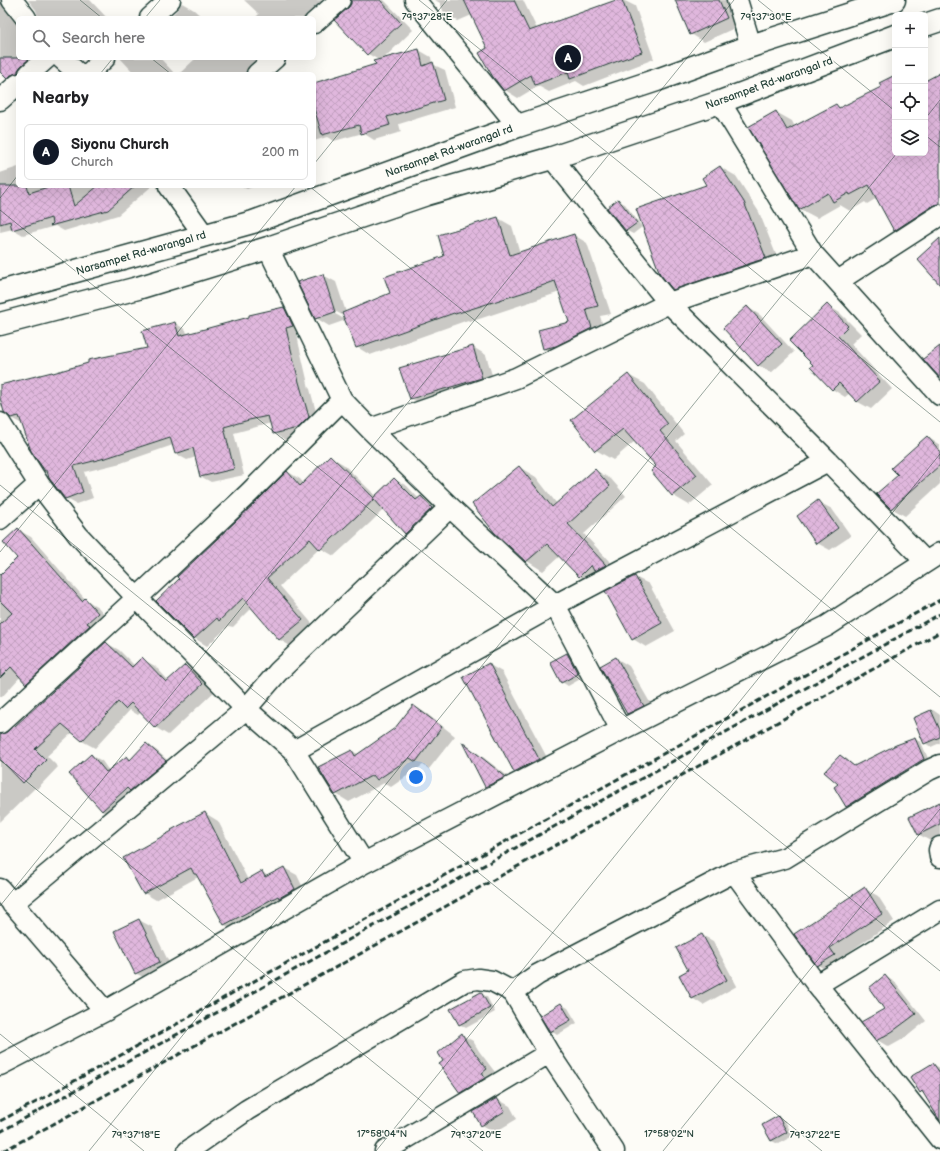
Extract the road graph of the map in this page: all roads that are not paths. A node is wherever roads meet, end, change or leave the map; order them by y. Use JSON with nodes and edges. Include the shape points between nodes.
{"nodes":[{"id":1,"x":12,"y":0,"type":"edge"},
{"id":2,"x":170,"y":0,"type":"edge"},
{"id":3,"x":340,"y":0,"type":"edge"},
{"id":4,"x":415,"y":0,"type":"edge"},
{"id":5,"x":736,"y":0,"type":"edge"},
{"id":6,"x":894,"y":0,"type":"edge"},
{"id":7,"x":24,"y":16,"type":"edge"},
{"id":8,"x":152,"y":16,"type":"edge"},
{"id":9,"x":940,"y":20,"type":"edge"},
{"id":10,"x":316,"y":21,"type":"edge"},
{"id":11,"x":928,"y":24,"type":"edge"},
{"id":12,"x":892,"y":37,"type":"edge"},
{"id":13,"x":751,"y":46,"type":"junction"},
{"id":14,"x":45,"y":60,"type":"edge"},
{"id":15,"x":63,"y":60,"type":"edge"},
{"id":16,"x":104,"y":60,"type":"edge"},
{"id":17,"x":273,"y":60,"type":"edge"},
{"id":18,"x":31,"y":72,"type":"edge"},
{"id":19,"x":77,"y":72,"type":"edge"},
{"id":20,"x":90,"y":72,"type":"edge"},
{"id":21,"x":259,"y":72,"type":"edge"},
{"id":22,"x":16,"y":86,"type":"edge"},
{"id":23,"x":0,"y":100,"type":"edge"},
{"id":24,"x":720,"y":102,"type":"junction"},
{"id":25,"x":518,"y":126,"type":"junction"},
{"id":26,"x":552,"y":158,"type":"junction"},
{"id":27,"x":170,"y":188,"type":"edge"},
{"id":28,"x":940,"y":215,"type":"edge"},
{"id":29,"x":204,"y":235,"type":"junction"},
{"id":30,"x":268,"y":248,"type":"junction"},
{"id":31,"x":813,"y":254,"type":"junction"},
{"id":32,"x":838,"y":281,"type":"junction"},
{"id":33,"x":0,"y":292,"type":"edge"},
{"id":34,"x":669,"y":303,"type":"junction"},
{"id":35,"x":0,"y":324,"type":"edge"},
{"id":36,"x":940,"y":395,"type":"edge"},
{"id":37,"x":342,"y":400,"type":"junction"},
{"id":38,"x":0,"y":423,"type":"edge"},
{"id":39,"x":370,"y":429,"type":"junction"},
{"id":40,"x":828,"y":462,"type":"junction"},
{"id":41,"x":39,"y":484,"type":"junction"},
{"id":42,"x":450,"y":507,"type":"junction"},
{"id":43,"x":0,"y":519,"type":"edge"},
{"id":44,"x":933,"y":558,"type":"edge"},
{"id":45,"x":137,"y":598,"type":"junction"},
{"id":46,"x":555,"y":605,"type":"junction"},
{"id":47,"x":246,"y":709,"type":"junction"},
{"id":48,"x":0,"y":723,"type":"edge"},
{"id":49,"x":621,"y":730,"type":"junction"},
{"id":50,"x":294,"y":751,"type":"junction"},
{"id":51,"x":940,"y":765,"type":"edge"},
{"id":52,"x":940,"y":847,"type":"edge"},
{"id":53,"x":940,"y":857,"type":"edge"},
{"id":54,"x":364,"y":864,"type":"junction"},
{"id":55,"x":734,"y":872,"type":"junction"},
{"id":56,"x":6,"y":897,"type":"edge"},
{"id":57,"x":940,"y":910,"type":"edge"},
{"id":58,"x":817,"y":985,"type":"junction"},
{"id":59,"x":513,"y":992,"type":"junction"},
{"id":60,"x":105,"y":1011,"type":"junction"},
{"id":61,"x":549,"y":1053,"type":"junction"},
{"id":62,"x":0,"y":1065,"type":"edge"},
{"id":63,"x":940,"y":1139,"type":"edge"},
{"id":64,"x":940,"y":1149,"type":"edge"},
{"id":65,"x":188,"y":1151,"type":"edge"},
{"id":66,"x":385,"y":1151,"type":"edge"},
{"id":67,"x":614,"y":1151,"type":"edge"},
{"id":68,"x":936,"y":1151,"type":"edge"}],
"edges":[{"from":1,"to":7,"type":"street"},
{"from":2,"to":8,"type":"street"},
{"from":3,"to":10,"type":"street"},
{"from":4,"to":25,"type":"street"},
{"from":5,"to":13,"type":"street"},
{"from":6,"to":13,"type":"main road","name":"Narsampet Rd-warangal rd"},
{"from":9,"to":11,"type":"main road"},
{"from":12,"to":24,"type":"main road","name":"Narsampet Rd-warangal rd"},
{"from":13,"to":25,"type":"main road","name":"Narsampet Rd-warangal rd"},
{"from":14,"to":18,"type":"street"},
{"from":15,"to":19,"type":"street"},
{"from":16,"to":20,"type":"street"},
{"from":17,"to":21,"type":"street"},
{"from":22,"to":23,"type":"street"},
{"from":24,"to":26,"type":"main road","name":"Narsampet Rd-warangal rd"},
{"from":24,"to":31,"type":"street"},
{"from":25,"to":29,"type":"main road","name":"Narsampet Rd-warangal rd","via":[[253,222]]},
{"from":26,"to":30,"type":"main road","name":"Narsampet Rd-warangal rd","via":[[427,194]]},
{"from":26,"to":34,"type":"street"},
{"from":27,"to":29,"type":"street"},
{"from":28,"to":32,"type":"street"},
{"from":29,"to":33,"type":"main road","name":"Narsampet Rd-warangal rd"},
{"from":30,"to":35,"type":"main road","name":"Narsampet Rd-warangal rd","via":[[138,288]]},
{"from":30,"to":37,"type":"street"},
{"from":31,"to":32,"type":"street"},
{"from":31,"to":34,"type":"street"},
{"from":32,"to":36,"type":"street"},
{"from":34,"to":39,"type":"street","via":[[516,378]]},
{"from":34,"to":40,"type":"street"},
{"from":37,"to":39,"type":"street"},
{"from":37,"to":45,"type":"street","via":[[249,493]]},
{"from":38,"to":41,"type":"street"},
{"from":39,"to":42,"type":"street"},
{"from":40,"to":44,"type":"street"},
{"from":40,"to":46,"type":"street"},
{"from":41,"to":43,"type":"street"},
{"from":41,"to":45,"type":"street","via":[[78,535]]},
{"from":42,"to":46,"type":"street"},
{"from":42,"to":47,"type":"street","via":[[278,672]]},
{"from":44,"to":49,"type":"street","via":[[827,626]]},
{"from":45,"to":47,"type":"street"},
{"from":45,"to":48,"type":"street"},
{"from":46,"to":49,"type":"street"},
{"from":46,"to":50,"type":"street"},
{"from":47,"to":50,"type":"street"},
{"from":47,"to":56,"type":"street"},
{"from":49,"to":54,"type":"street"},
{"from":50,"to":54,"type":"street"},
{"from":51,"to":55,"type":"street","via":[[785,858]]},
{"from":52,"to":53,"type":"street"},
{"from":54,"to":60,"type":"street"},
{"from":55,"to":58,"type":"street"},
{"from":55,"to":59,"type":"street","via":[[537,975]]},
{"from":56,"to":60,"type":"street"},
{"from":57,"to":58,"type":"street"},
{"from":58,"to":63,"type":"street"},
{"from":59,"to":61,"type":"street"},
{"from":59,"to":65,"type":"street","via":[[492,981],[465,981],[247,1110]]},
{"from":60,"to":62,"type":"street"},
{"from":61,"to":66,"type":"street"},
{"from":61,"to":67,"type":"street"},
{"from":64,"to":68,"type":"street"}]}
